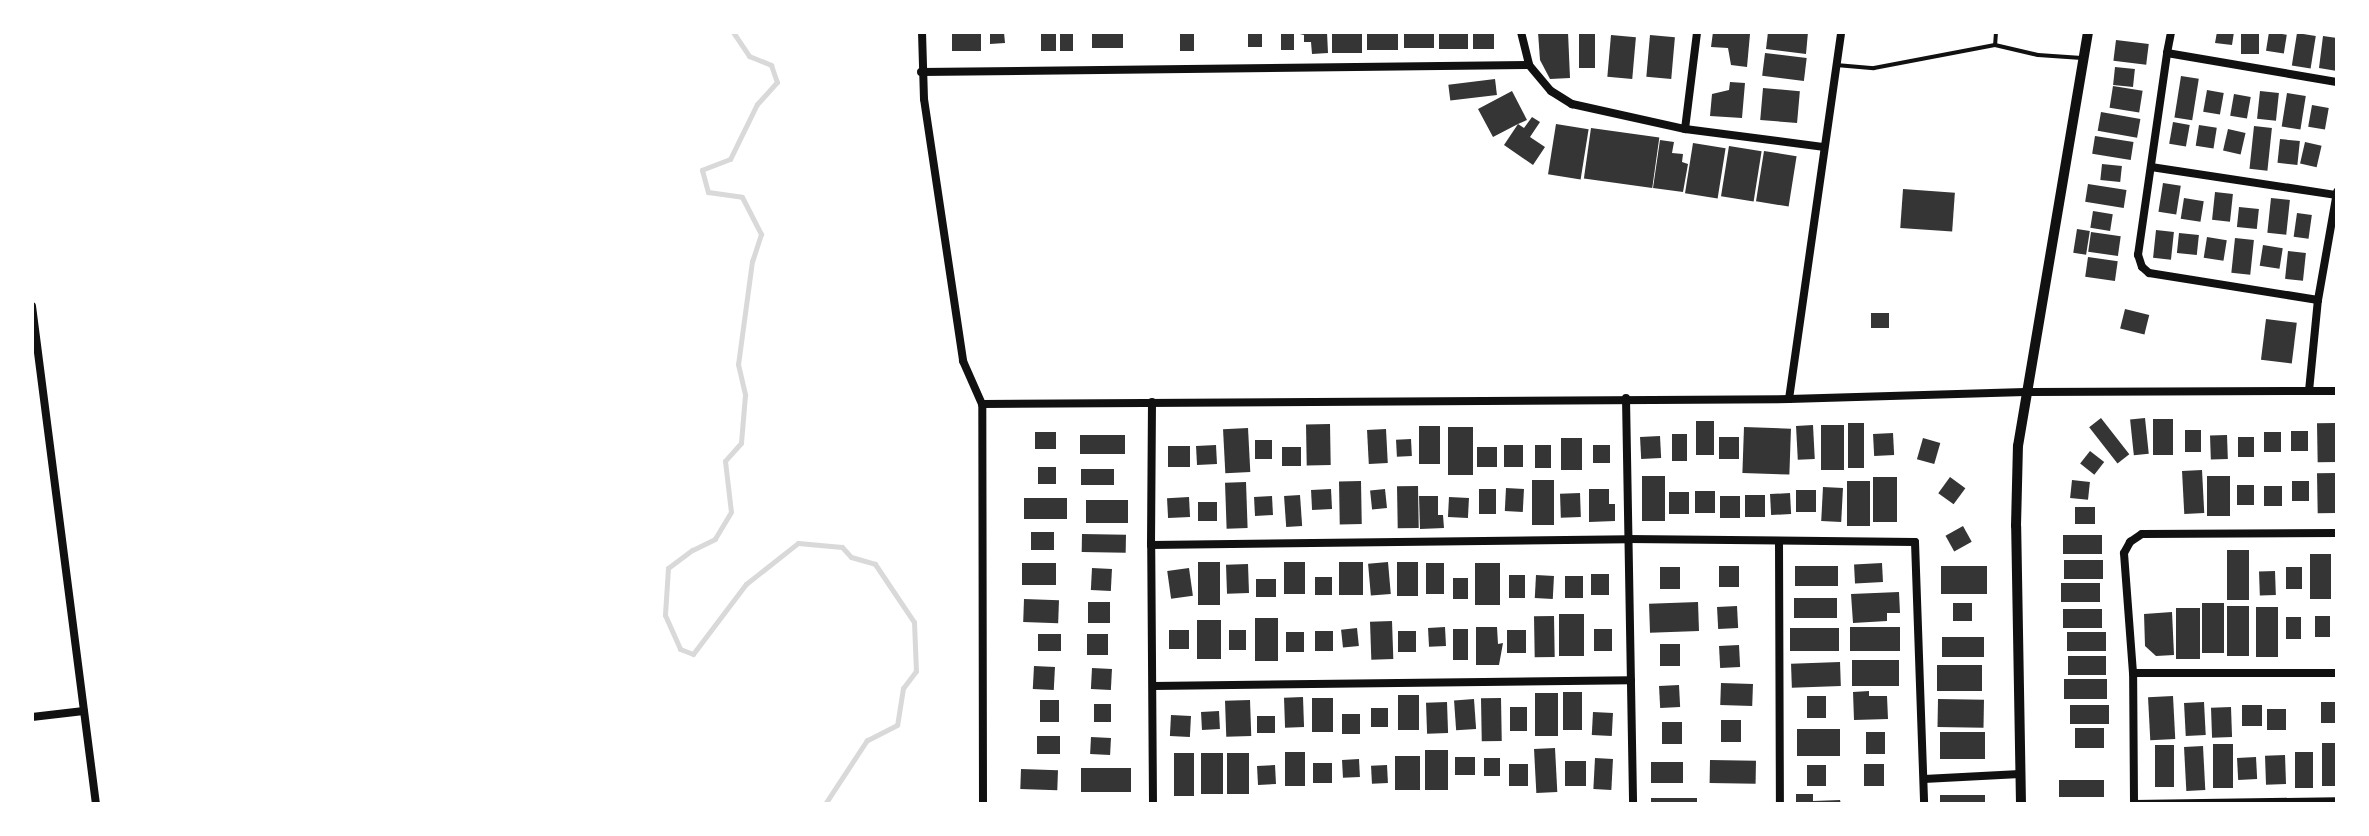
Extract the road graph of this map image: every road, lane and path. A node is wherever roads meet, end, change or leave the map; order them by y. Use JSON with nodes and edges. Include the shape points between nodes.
{"nodes":[{"id":1,"x":922,"y":32,"type":"edge"},
{"id":2,"x":1521,"y":32,"type":"edge"},
{"id":3,"x":1697,"y":32,"type":"edge"},
{"id":4,"x":1841,"y":32,"type":"edge"},
{"id":5,"x":1996,"y":32,"type":"edge"},
{"id":6,"x":2088,"y":32,"type":"edge"},
{"id":7,"x":2171,"y":32,"type":"edge"},
{"id":8,"x":1995,"y":45,"type":"junction"},
{"id":9,"x":2167,"y":53,"type":"junction"},
{"id":10,"x":2085,"y":58,"type":"junction"},
{"id":11,"x":1529,"y":65,"type":"junction"},
{"id":12,"x":1836,"y":65,"type":"junction"},
{"id":13,"x":921,"y":72,"type":"junction"},
{"id":14,"x":2337,"y":82,"type":"edge"},
{"id":15,"x":1685,"y":129,"type":"junction"},
{"id":16,"x":1823,"y":147,"type":"junction"},
{"id":17,"x":2151,"y":167,"type":"junction"},
{"id":18,"x":2337,"y":194,"type":"edge"},
{"id":19,"x":2318,"y":300,"type":"junction"},
{"id":20,"x":32,"y":306,"type":"edge"},
{"id":21,"x":2309,"y":391,"type":"junction"},
{"id":22,"x":2337,"y":391,"type":"edge"},
{"id":23,"x":2025,"y":392,"type":"junction"},
{"id":24,"x":1626,"y":398,"type":"junction"},
{"id":25,"x":1789,"y":399,"type":"junction"},
{"id":26,"x":1152,"y":402,"type":"junction"},
{"id":27,"x":982,"y":404,"type":"junction"},
{"id":28,"x":2337,"y":533,"type":"edge"},
{"id":29,"x":1628,"y":539,"type":"junction"},
{"id":30,"x":1779,"y":542,"type":"junction"},
{"id":31,"x":1151,"y":545,"type":"junction"},
{"id":32,"x":2133,"y":673,"type":"junction"},
{"id":33,"x":2337,"y":673,"type":"edge"},
{"id":34,"x":1631,"y":680,"type":"junction"},
{"id":35,"x":1153,"y":686,"type":"junction"},
{"id":36,"x":84,"y":711,"type":"junction"},
{"id":37,"x":32,"y":717,"type":"edge"},
{"id":38,"x":2020,"y":774,"type":"junction"},
{"id":39,"x":1924,"y":779,"type":"junction"},
{"id":40,"x":2337,"y":801,"type":"edge"},
{"id":41,"x":2134,"y":803,"type":"edge"},
{"id":42,"x":96,"y":804,"type":"edge"},
{"id":43,"x":983,"y":804,"type":"edge"},
{"id":44,"x":1153,"y":804,"type":"edge"},
{"id":45,"x":1633,"y":804,"type":"edge"},
{"id":46,"x":1780,"y":804,"type":"edge"},
{"id":47,"x":1924,"y":804,"type":"edge"},
{"id":48,"x":2021,"y":804,"type":"edge"}],
"edges":[{"from":1,"to":13,"type":"street"},
{"from":2,"to":11,"type":"street"},
{"from":3,"to":15,"type":"street"},
{"from":4,"to":12,"type":"street"},
{"from":5,"to":8,"type":"lane"},
{"from":6,"to":10,"type":"street"},
{"from":7,"to":9,"type":"street"},
{"from":8,"to":10,"type":"lane"},
{"from":8,"to":12,"type":"lane","via":[[1874,68]]},
{"from":9,"to":14,"type":"street"},
{"from":9,"to":17,"type":"street"},
{"from":10,"to":23,"type":"street"},
{"from":11,"to":13,"type":"street"},
{"from":11,"to":15,"type":"street","via":[[1551,91],[1572,104]]},
{"from":12,"to":16,"type":"street"},
{"from":13,"to":27,"type":"street","via":[[963,361]]},
{"from":15,"to":16,"type":"street"},
{"from":16,"to":25,"type":"street"},
{"from":17,"to":18,"type":"street"},
{"from":17,"to":19,"type":"street","via":[[2138,255],[2149,273]]},
{"from":18,"to":19,"type":"street"},
{"from":19,"to":21,"type":"street"},
{"from":20,"to":36,"type":"street"},
{"from":21,"to":22,"type":"street"},
{"from":21,"to":23,"type":"street"},
{"from":23,"to":25,"type":"street"},
{"from":23,"to":38,"type":"street","via":[[2016,526]]},
{"from":24,"to":25,"type":"street"},
{"from":24,"to":26,"type":"street"},
{"from":24,"to":29,"type":"street"},
{"from":26,"to":27,"type":"street"},
{"from":26,"to":31,"type":"street"},
{"from":27,"to":43,"type":"street"},
{"from":28,"to":32,"type":"street","via":[[2142,534],[2130,542],[2124,553]]},
{"from":29,"to":30,"type":"street"},
{"from":29,"to":31,"type":"street"},
{"from":29,"to":34,"type":"street"},
{"from":30,"to":39,"type":"street","via":[[1915,542]]},
{"from":30,"to":46,"type":"street"},
{"from":31,"to":35,"type":"street"},
{"from":32,"to":33,"type":"street"},
{"from":32,"to":41,"type":"street"},
{"from":34,"to":35,"type":"street"},
{"from":34,"to":45,"type":"street"},
{"from":35,"to":44,"type":"street"},
{"from":36,"to":37,"type":"street"},
{"from":36,"to":42,"type":"street"},
{"from":38,"to":39,"type":"street"},
{"from":38,"to":48,"type":"street"},
{"from":39,"to":47,"type":"street"},
{"from":40,"to":41,"type":"street"}]}
